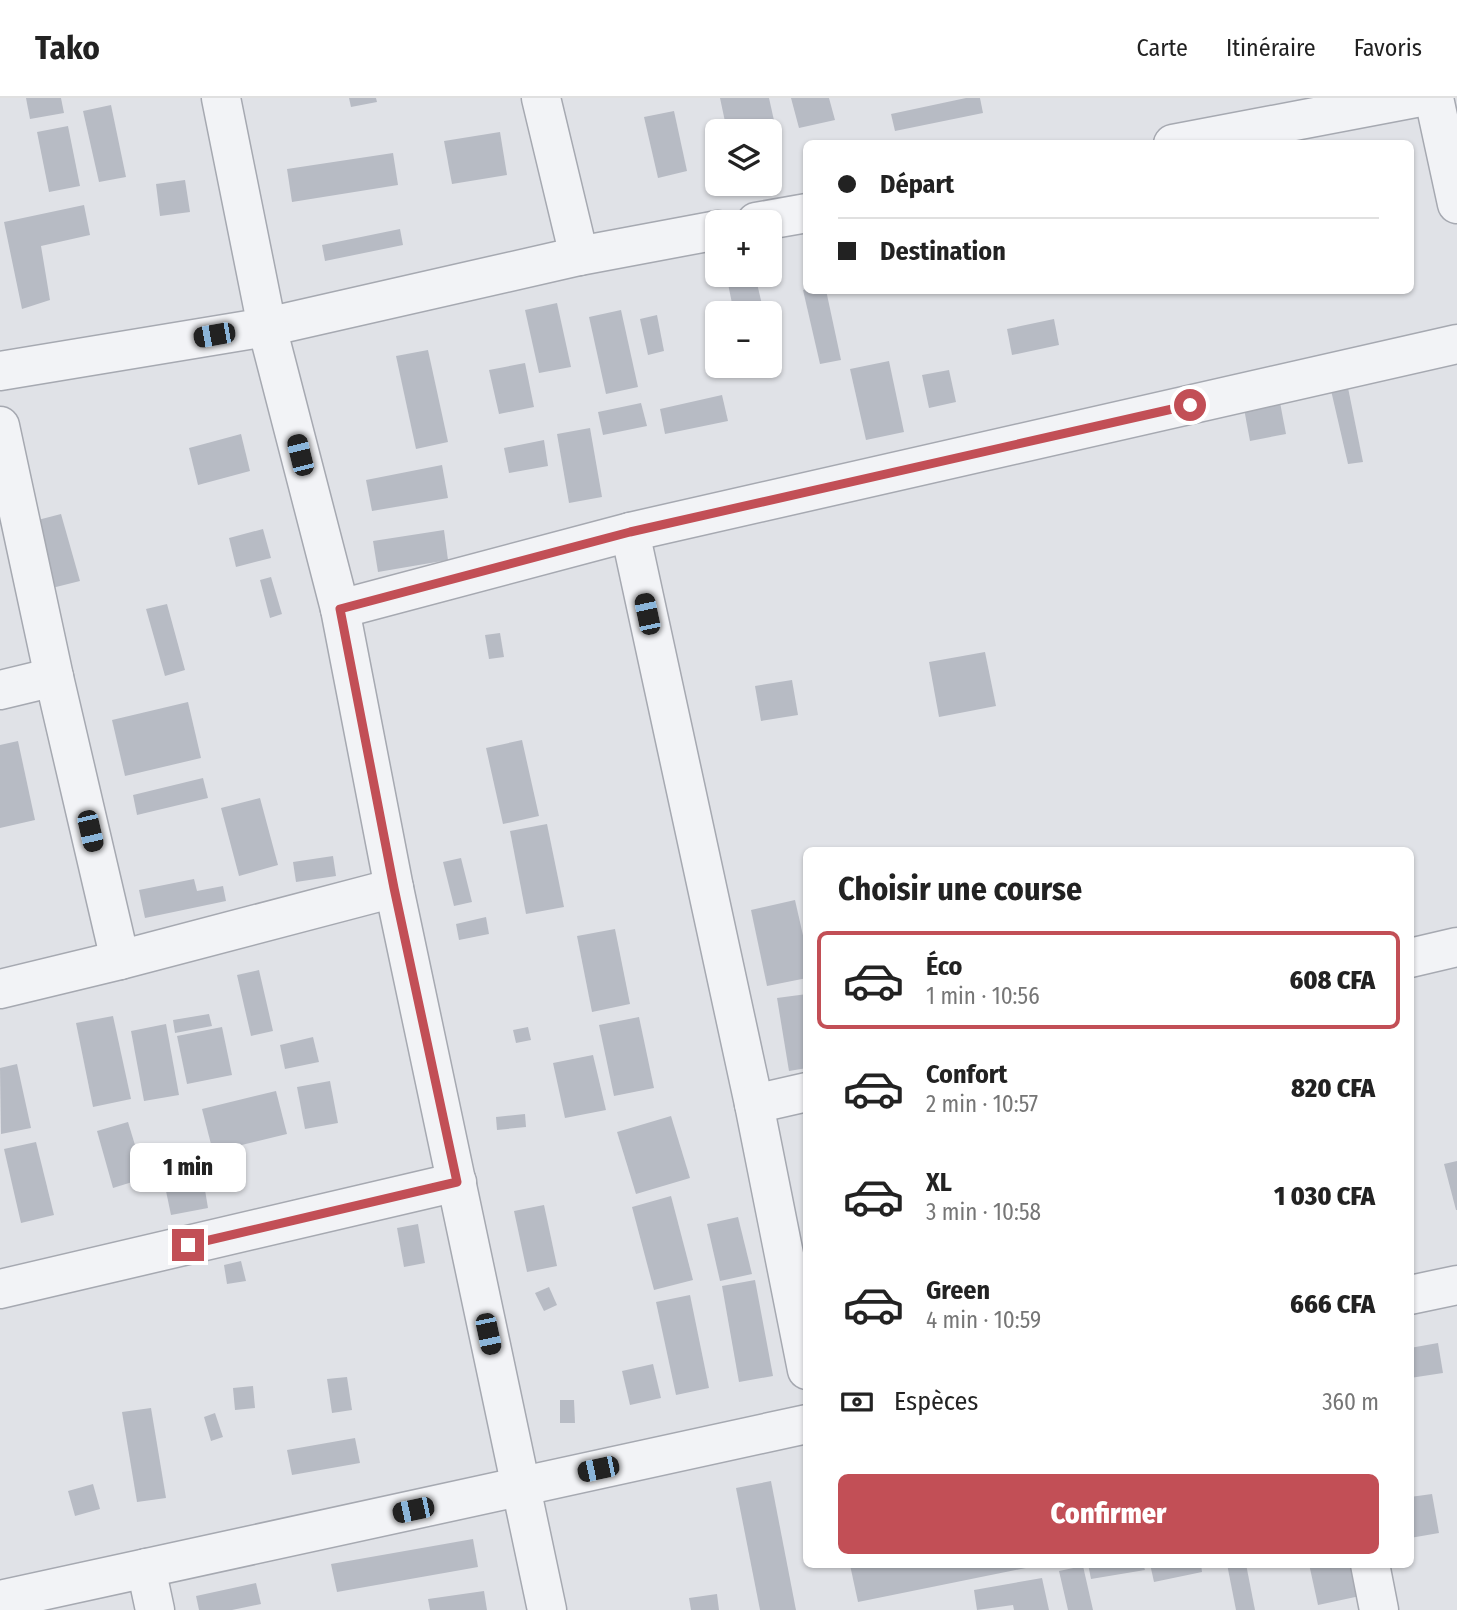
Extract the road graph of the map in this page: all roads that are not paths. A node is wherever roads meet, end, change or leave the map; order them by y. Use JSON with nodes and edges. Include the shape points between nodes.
{"nodes":[{"id":1,"x":221,"y":98,"type":"edge"},
{"id":2,"x":541,"y":98,"type":"edge"},
{"id":3,"x":1415,"y":98,"type":"edge"},
{"id":4,"x":1434,"y":98,"type":"edge"},
{"id":5,"x":1194,"y":140,"type":"edge"},
{"id":6,"x":1457,"y":204,"type":"edge"},
{"id":7,"x":803,"y":214,"type":"edge"},
{"id":8,"x":782,"y":217,"type":"edge"},
{"id":9,"x":705,"y":232,"type":"edge"},
{"id":10,"x":579,"y":256,"type":"junction"},
{"id":11,"x":267,"y":327,"type":"junction"},
{"id":12,"x":1457,"y":344,"type":"edge"},
{"id":13,"x":0,"y":371,"type":"edge"},
{"id":14,"x":0,"y":426,"type":"edge"},
{"id":15,"x":630,"y":532,"type":"junction"},
{"id":16,"x":340,"y":609,"type":"junction"},
{"id":17,"x":54,"y":677,"type":"junction"},
{"id":18,"x":0,"y":690,"type":"edge"},
{"id":19,"x":394,"y":888,"type":"junction"},
{"id":20,"x":1457,"y":947,"type":"edge"},
{"id":21,"x":1414,"y":957,"type":"edge"},
{"id":22,"x":120,"y":960,"type":"junction"},
{"id":23,"x":0,"y":989,"type":"edge"},
{"id":24,"x":803,"y":1094,"type":"edge"},
{"id":25,"x":754,"y":1104,"type":"junction"},
{"id":26,"x":457,"y":1182,"type":"junction"},
{"id":27,"x":1457,"y":1284,"type":"edge"},
{"id":28,"x":0,"y":1289,"type":"edge"},
{"id":29,"x":1414,"y":1295,"type":"edge"},
{"id":30,"x":803,"y":1350,"type":"edge"},
{"id":31,"x":803,"y":1425,"type":"edge"},
{"id":32,"x":519,"y":1486,"type":"junction"},
{"id":33,"x":146,"y":1568,"type":"junction"},
{"id":34,"x":1371,"y":1568,"type":"edge"},
{"id":35,"x":0,"y":1600,"type":"edge"},
{"id":36,"x":155,"y":1610,"type":"edge"},
{"id":37,"x":547,"y":1610,"type":"edge"},
{"id":38,"x":1379,"y":1610,"type":"edge"}],
"edges":[{"from":1,"to":11,"type":"street"},
{"from":2,"to":10,"type":"street"},
{"from":3,"to":5,"type":"street"},
{"from":4,"to":6,"type":"street"},
{"from":7,"to":8,"type":"street"},
{"from":9,"to":10,"type":"street"},
{"from":10,"to":11,"type":"street"},
{"from":11,"to":13,"type":"street"},
{"from":11,"to":16,"type":"street"},
{"from":12,"to":15,"type":"street"},
{"from":14,"to":17,"type":"street"},
{"from":15,"to":16,"type":"street"},
{"from":15,"to":25,"type":"street"},
{"from":16,"to":19,"type":"street"},
{"from":17,"to":18,"type":"street"},
{"from":17,"to":22,"type":"street"},
{"from":19,"to":22,"type":"street"},
{"from":19,"to":26,"type":"street"},
{"from":20,"to":21,"type":"street"},
{"from":22,"to":23,"type":"street"},
{"from":24,"to":25,"type":"street"},
{"from":25,"to":30,"type":"street"},
{"from":26,"to":28,"type":"street"},
{"from":26,"to":32,"type":"street"},
{"from":27,"to":29,"type":"street"},
{"from":31,"to":32,"type":"street"},
{"from":32,"to":33,"type":"street"},
{"from":32,"to":37,"type":"street"},
{"from":33,"to":35,"type":"street"},
{"from":33,"to":36,"type":"street"},
{"from":34,"to":38,"type":"street"}]}
